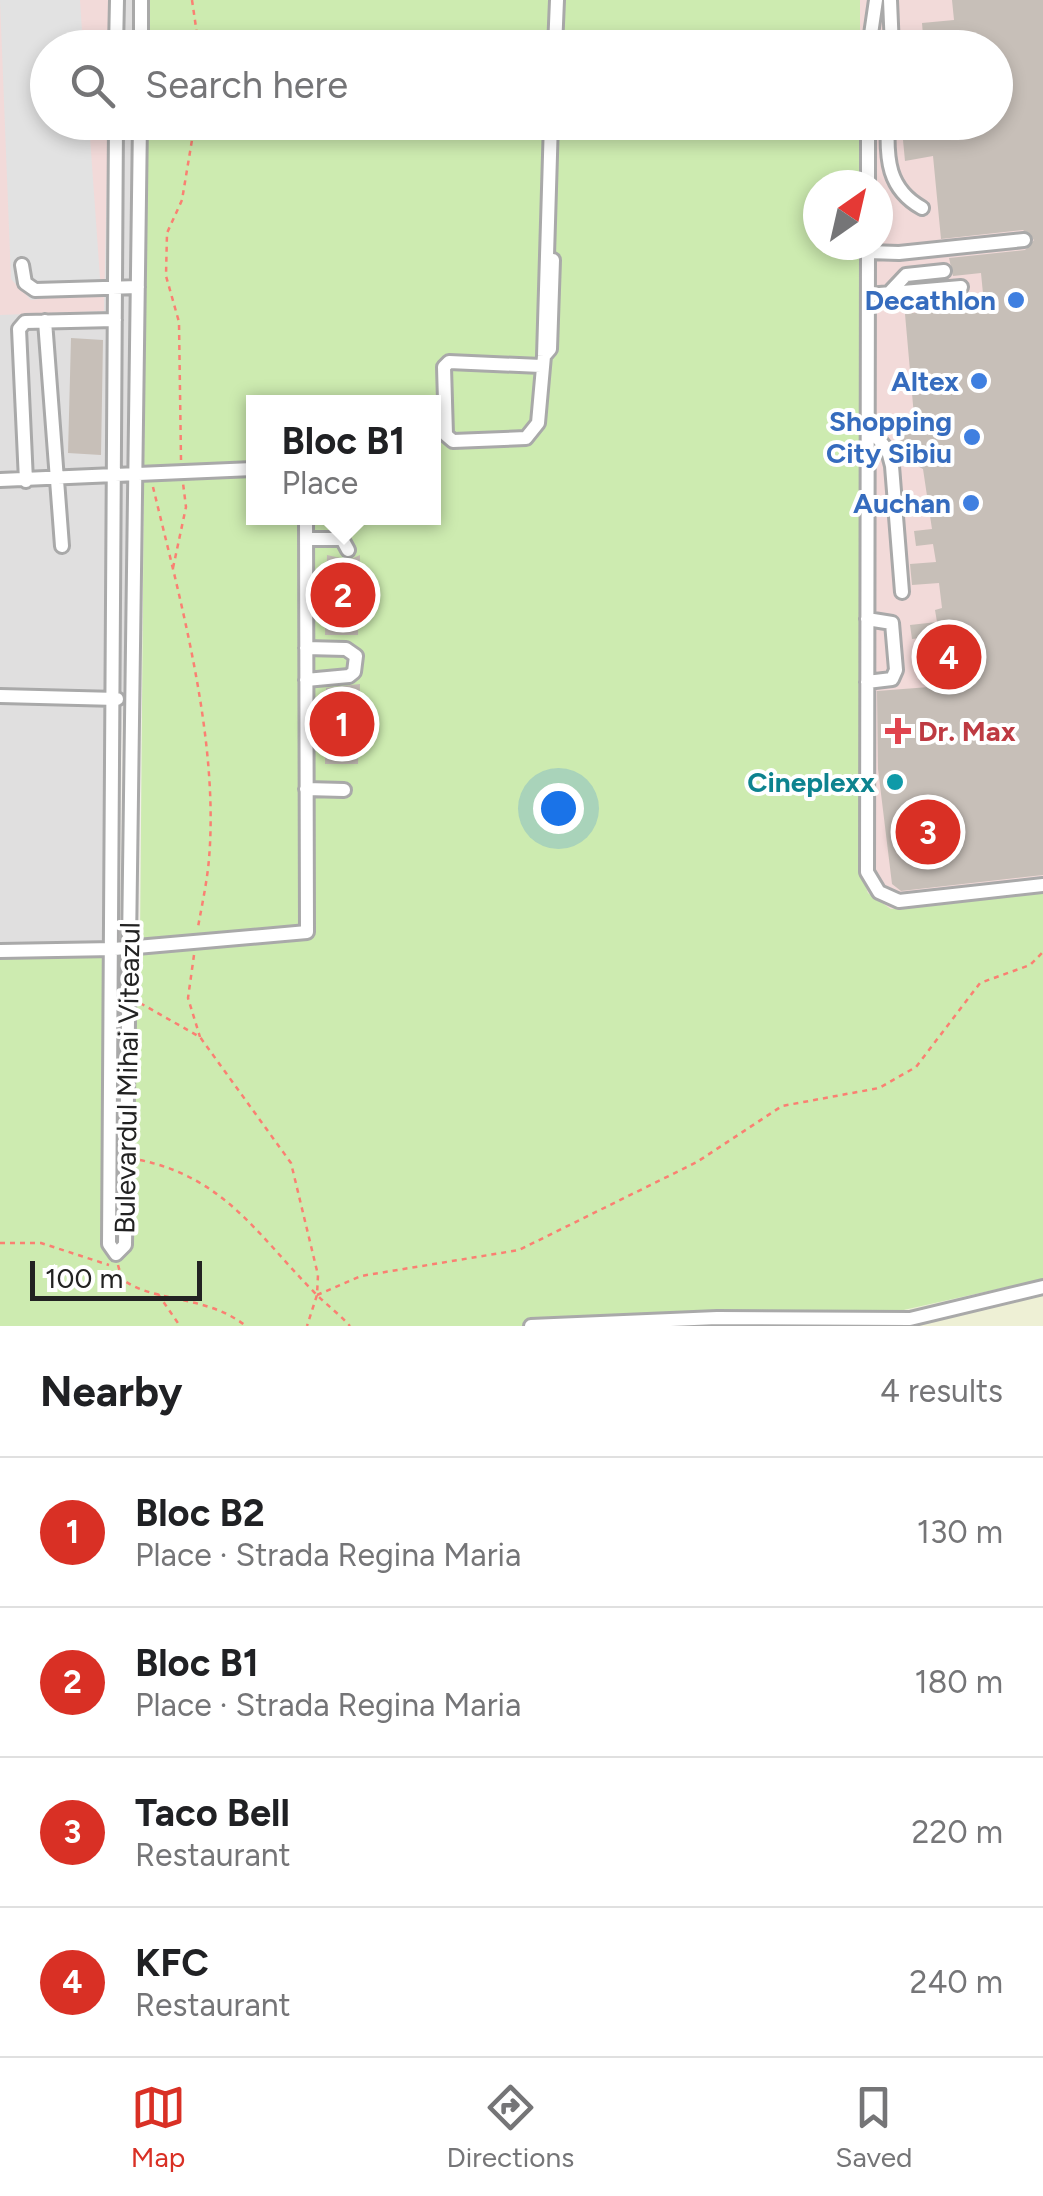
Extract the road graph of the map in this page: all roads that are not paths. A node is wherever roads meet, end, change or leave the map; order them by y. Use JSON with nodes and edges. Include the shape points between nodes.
{"nodes":[{"id":1,"x":117,"y":0,"type":"edge"},
{"id":2,"x":141,"y":0,"type":"edge"},
{"id":3,"x":560,"y":0,"type":"edge"},
{"id":4,"x":868,"y":0,"type":"edge"},
{"id":5,"x":876,"y":0,"type":"edge"},
{"id":6,"x":890,"y":0,"type":"edge"},
{"id":7,"x":116,"y":30,"type":"edge"},
{"id":8,"x":140,"y":30,"type":"edge"},
{"id":9,"x":559,"y":30,"type":"edge"},
{"id":10,"x":868,"y":30,"type":"edge"},
{"id":11,"x":870,"y":30,"type":"edge"},
{"id":12,"x":891,"y":30,"type":"edge"},
{"id":13,"x":116,"y":140,"type":"edge"},
{"id":14,"x":140,"y":140,"type":"edge"},
{"id":15,"x":554,"y":140,"type":"edge"},
{"id":16,"x":868,"y":140,"type":"edge"},
{"id":17,"x":889,"y":140,"type":"edge"},
{"id":18,"x":868,"y":170,"type":"edge"},
{"id":19,"x":922,"y":208,"type":"dead end"},
{"id":20,"x":116,"y":210,"type":"junction"},
{"id":21,"x":138,"y":210,"type":"junction"},
{"id":22,"x":1024,"y":240,"type":"dead end"},
{"id":23,"x":893,"y":248,"type":"edge"},
{"id":24,"x":868,"y":260,"type":"edge"},
{"id":25,"x":22,"y":265,"type":"dead end"},
{"id":26,"x":944,"y":271,"type":"dead end"},
{"id":27,"x":115,"y":287,"type":"junction"},
{"id":28,"x":138,"y":287,"type":"junction"},
{"id":29,"x":960,"y":287,"type":"dead end"},
{"id":30,"x":890,"y":292,"type":"junction"},
{"id":31,"x":868,"y":294,"type":"junction"},
{"id":32,"x":115,"y":320,"type":"junction"},
{"id":33,"x":45,"y":321,"type":"junction"},
{"id":34,"x":543,"y":361,"type":"junction"},
{"id":35,"x":869,"y":427,"type":"junction"},
{"id":36,"x":246,"y":469,"type":"edge"},
{"id":37,"x":135,"y":477,"type":"junction"},
{"id":38,"x":114,"y":478,"type":"junction"},
{"id":39,"x":0,"y":480,"type":"edge"},
{"id":40,"x":57,"y":480,"type":"junction"},
{"id":41,"x":26,"y":481,"type":"junction"},
{"id":42,"x":306,"y":525,"type":"edge"},
{"id":43,"x":306,"y":539,"type":"junction"},
{"id":44,"x":62,"y":546,"type":"dead end"},
{"id":45,"x":348,"y":550,"type":"dead end"},
{"id":46,"x":902,"y":592,"type":"dead end"},
{"id":47,"x":868,"y":619,"type":"junction"},
{"id":48,"x":306,"y":648,"type":"junction"},
{"id":49,"x":306,"y":680,"type":"junction"},
{"id":50,"x":868,"y":682,"type":"junction"},
{"id":51,"x":0,"y":696,"type":"edge"},
{"id":52,"x":113,"y":699,"type":"junction"},
{"id":53,"x":132,"y":700,"type":"junction"},
{"id":54,"x":306,"y":789,"type":"junction"},
{"id":55,"x":344,"y":790,"type":"dead end"},
{"id":56,"x":1043,"y":885,"type":"edge"},
{"id":57,"x":130,"y":946,"type":"junction"},
{"id":58,"x":114,"y":949,"type":"junction"},
{"id":59,"x":0,"y":951,"type":"edge"},
{"id":60,"x":126,"y":1164,"type":"junction"},
{"id":61,"x":110,"y":1171,"type":"junction"},
{"id":62,"x":1043,"y":1287,"type":"edge"},
{"id":63,"x":785,"y":1323,"type":"edge"},
{"id":64,"x":531,"y":1326,"type":"edge"}],
"edges":[{"from":1,"to":7,"type":"street"},
{"from":2,"to":8,"type":"street"},
{"from":3,"to":9,"type":"street"},
{"from":4,"to":10,"type":"street"},
{"from":5,"to":11,"type":"street"},
{"from":6,"to":12,"type":"street"},
{"from":13,"to":20,"type":"street","name":"Bulevardul Mihai Viteazul"},
{"from":14,"to":21,"type":"street","name":"Bulevardul Mihai Viteazul"},
{"from":15,"to":34,"type":"street"},
{"from":16,"to":18,"type":"street"},
{"from":17,"to":19,"type":"street","via":[[890,174],[907,200]]},
{"from":20,"to":21,"type":"street"},
{"from":20,"to":27,"type":"street","name":"Bulevardul Mihai Viteazul"},
{"from":21,"to":28,"type":"street","name":"Bulevardul Mihai Viteazul"},
{"from":22,"to":23,"type":"street"},
{"from":24,"to":31,"type":"street"},
{"from":25,"to":27,"type":"street","via":[[25,284],[34,290]]},
{"from":26,"to":30,"type":"street","via":[[906,275]]},
{"from":27,"to":28,"type":"street"},
{"from":27,"to":32,"type":"street","name":"Bulevardul Mihai Viteazul"},
{"from":28,"to":37,"type":"street","name":"Bulevardul Mihai Viteazul"},
{"from":29,"to":30,"type":"street"},
{"from":30,"to":31,"type":"street"},
{"from":31,"to":35,"type":"street"},
{"from":32,"to":33,"type":"street"},
{"from":32,"to":38,"type":"street","name":"Bulevardul Mihai Viteazul"},
{"from":33,"to":40,"type":"street"},
{"from":33,"to":41,"type":"street","via":[[25,322],[20,329]]},
{"from":34,"to":34,"type":"street","via":[[533,434],[453,441],[446,435],[449,362]]},
{"from":35,"to":46,"type":"street","via":[[892,466]]},
{"from":35,"to":47,"type":"street"},
{"from":36,"to":37,"type":"street"},
{"from":37,"to":38,"type":"street"},
{"from":37,"to":53,"type":"street","name":"Bulevardul Mihai Viteazul"},
{"from":38,"to":40,"type":"street"},
{"from":38,"to":52,"type":"street","name":"Bulevardul Mihai Viteazul"},
{"from":39,"to":41,"type":"street"},
{"from":40,"to":41,"type":"street"},
{"from":40,"to":44,"type":"street"},
{"from":42,"to":43,"type":"street"},
{"from":43,"to":45,"type":"street","via":[[342,539]]},
{"from":43,"to":48,"type":"street"},
{"from":47,"to":50,"type":"street"},
{"from":47,"to":50,"type":"street","via":[[892,624],[896,670],[892,679]]},
{"from":48,"to":49,"type":"street"},
{"from":48,"to":49,"type":"street","via":[[346,649],[356,656],[349,676]]},
{"from":49,"to":54,"type":"street"},
{"from":50,"to":56,"type":"street","via":[[872,886],[900,900]]},
{"from":51,"to":52,"type":"street"},
{"from":52,"to":53,"type":"street"},
{"from":52,"to":58,"type":"street","name":"Bulevardul Mihai Viteazul"},
{"from":53,"to":57,"type":"street","name":"Bulevardul Mihai Viteazul"},
{"from":54,"to":55,"type":"street"},
{"from":54,"to":57,"type":"street","via":[[304,934]]},
{"from":57,"to":58,"type":"street"},
{"from":57,"to":60,"type":"street","name":"Bulevardul Mihai Viteazul"},
{"from":58,"to":59,"type":"street"},
{"from":58,"to":61,"type":"street","name":"Bulevardul Mihai Viteazul"},
{"from":60,"to":61,"type":"street"},
{"from":60,"to":61,"type":"street","name":"Bulevardul Mihai Viteazul","via":[[125,1245],[117,1260],[109,1244]]},
{"from":62,"to":63,"type":"street","via":[[910,1318]]},
{"from":63,"to":64,"type":"street","via":[[717,1318]]}]}
